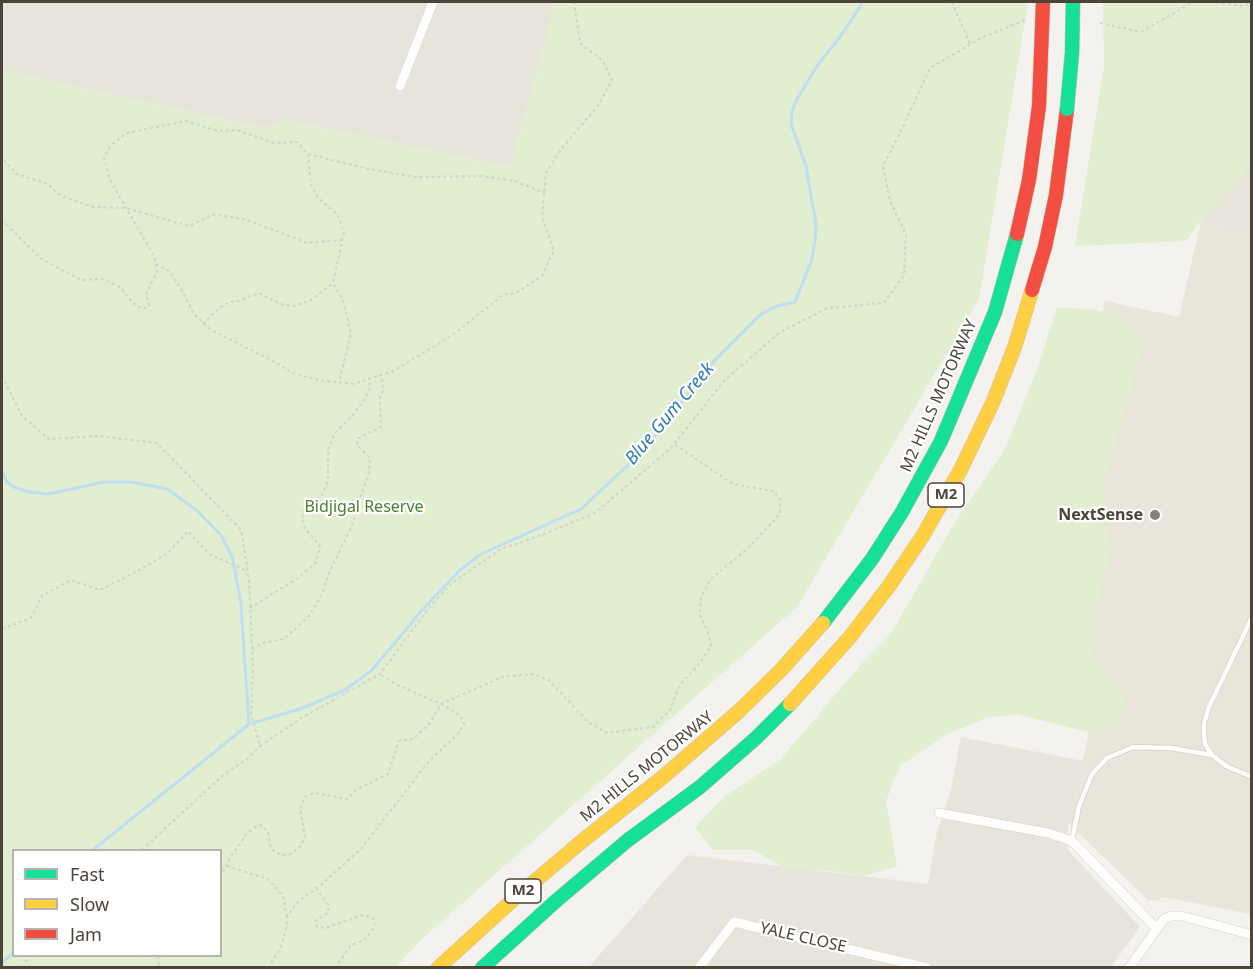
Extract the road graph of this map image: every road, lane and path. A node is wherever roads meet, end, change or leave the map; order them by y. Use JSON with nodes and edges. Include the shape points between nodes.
{"nodes":[{"id":1,"x":433,"y":2,"type":"edge"},
{"id":2,"x":574,"y":2,"type":"edge"},
{"id":3,"x":951,"y":2,"type":"edge"},
{"id":4,"x":1043,"y":2,"type":"edge"},
{"id":5,"x":1073,"y":2,"type":"edge"},
{"id":6,"x":1192,"y":2,"type":"edge"},
{"id":7,"x":1216,"y":2,"type":"edge"},
{"id":8,"x":1251,"y":3,"type":"edge"},
{"id":9,"x":1024,"y":20,"type":"dead end"},
{"id":10,"x":1100,"y":23,"type":"dead end"},
{"id":11,"x":970,"y":44,"type":"junction"},
{"id":12,"x":400,"y":86,"type":"dead end"},
{"id":13,"x":2,"y":154,"type":"edge"},
{"id":14,"x":308,"y":154,"type":"junction"},
{"id":15,"x":545,"y":193,"type":"junction"},
{"id":16,"x":125,"y":208,"type":"junction"},
{"id":17,"x":2,"y":220,"type":"edge"},
{"id":18,"x":343,"y":240,"type":"junction"},
{"id":19,"x":156,"y":264,"type":"junction"},
{"id":20,"x":333,"y":283,"type":"junction"},
{"id":21,"x":203,"y":324,"type":"junction"},
{"id":22,"x":379,"y":375,"type":"junction"},
{"id":23,"x":2,"y":376,"type":"edge"},
{"id":24,"x":369,"y":378,"type":"junction"},
{"id":25,"x":339,"y":382,"type":"junction"},
{"id":26,"x":674,"y":444,"type":"junction"},
{"id":27,"x":248,"y":571,"type":"junction"},
{"id":28,"x":250,"y":608,"type":"junction"},
{"id":29,"x":1251,"y":617,"type":"edge"},
{"id":30,"x":2,"y":628,"type":"edge"},
{"id":31,"x":252,"y":649,"type":"junction"},
{"id":32,"x":380,"y":674,"type":"junction"},
{"id":33,"x":441,"y":704,"type":"junction"},
{"id":34,"x":260,"y":746,"type":"junction"},
{"id":35,"x":1212,"y":755,"type":"junction"},
{"id":36,"x":1251,"y":777,"type":"edge"},
{"id":37,"x":939,"y":813,"type":"dead end"},
{"id":38,"x":1072,"y":841,"type":"junction"},
{"id":39,"x":143,"y":849,"type":"edge"},
{"id":40,"x":227,"y":866,"type":"junction"},
{"id":41,"x":222,"y":875,"type":"edge"},
{"id":42,"x":316,"y":888,"type":"junction"},
{"id":43,"x":287,"y":917,"type":"junction"},
{"id":44,"x":1156,"y":928,"type":"junction"},
{"id":45,"x":1251,"y":935,"type":"edge"},
{"id":46,"x":921,"y":967,"type":"edge"},
{"id":47,"x":268,"y":968,"type":"edge"},
{"id":48,"x":335,"y":968,"type":"edge"},
{"id":49,"x":438,"y":968,"type":"edge"},
{"id":50,"x":482,"y":968,"type":"edge"},
{"id":51,"x":699,"y":968,"type":"edge"},
{"id":52,"x":1129,"y":968,"type":"edge"}],
"edges":[{"from":1,"to":12,"type":"street"},
{"from":2,"to":15,"type":"path","via":[[580,43],[603,60],[612,80],[597,107],[546,173]]},
{"from":3,"to":11,"type":"path"},
{"from":4,"to":49,"type":"highway","name":"M2 HILLS MOTORWAY","number":"M2","bridge":true,"via":[[1039,106],[1017,234],[995,312],[968,380],[941,441],[902,512],[836,608],[782,670]]},
{"from":5,"to":50,"type":"highway","number":"M2","bridge":true,"via":[[1072,53],[1056,195],[1035,285],[993,402],[961,470],[922,537],[850,637],[756,738],[700,787],[628,840]]},
{"from":6,"to":10,"type":"path","via":[[1141,32]]},
{"from":7,"to":8,"type":"path","via":[[1242,6]]},
{"from":9,"to":11,"type":"path"},
{"from":11,"to":26,"type":"path","via":[[930,68],[883,166],[890,201],[906,234],[904,275],[884,303],[828,308],[780,333],[724,381]]},
{"from":13,"to":16,"type":"path","via":[[17,174],[48,184],[64,197],[94,207]]},
{"from":14,"to":15,"type":"path","via":[[415,177],[482,176],[515,181]]},
{"from":14,"to":16,"type":"path","via":[[297,141],[274,143],[237,130],[219,131],[186,121],[127,133],[111,145],[104,158]]},
{"from":14,"to":18,"type":"path","via":[[311,185],[319,200],[338,215]]},
{"from":15,"to":22,"type":"path","via":[[542,218],[555,250],[542,276],[516,293],[504,294],[450,337],[393,371]]},
{"from":16,"to":18,"type":"path","via":[[189,226],[214,214],[248,220],[307,243]]},
{"from":16,"to":19,"type":"path"},
{"from":17,"to":19,"type":"path","via":[[40,258],[81,280],[102,279],[120,287],[142,309],[149,306],[146,294],[157,271]]},
{"from":18,"to":20,"type":"path"},
{"from":19,"to":21,"type":"path","via":[[170,272]]},
{"from":20,"to":21,"type":"path","via":[[311,300],[294,306],[259,293],[230,302]]},
{"from":20,"to":25,"type":"path","via":[[343,300],[351,334]]},
{"from":21,"to":25,"type":"path","via":[[292,373]]},
{"from":22,"to":24,"type":"path"},
{"from":22,"to":31,"type":"path","via":[[383,391],[381,427],[357,439],[357,445],[370,458],[369,473],[354,521],[322,595],[309,616],[284,639]]},
{"from":23,"to":27,"type":"path","via":[[22,416],[49,439],[98,436],[157,443],[241,530]]},
{"from":24,"to":25,"type":"path","via":[[352,384]]},
{"from":24,"to":28,"type":"path","via":[[370,388],[364,399],[335,433],[328,450],[328,481],[322,495],[304,510],[305,528],[320,546],[316,562]]},
{"from":26,"to":32,"type":"path","via":[[595,513],[501,549],[452,583]]},
{"from":26,"to":33,"type":"path","via":[[732,484],[774,491],[780,500],[780,514],[710,580],[701,597],[700,615],[711,646],[679,686],[670,710],[653,727],[607,733],[588,722],[549,680],[533,674],[502,677]]},
{"from":27,"to":28,"type":"path"},
{"from":27,"to":30,"type":"path","via":[[209,554],[188,531],[167,554],[132,574],[100,590],[71,580],[42,596],[31,618]]},
{"from":28,"to":31,"type":"path"},
{"from":29,"to":35,"type":"lane","via":[[1204,723],[1205,744]]},
{"from":31,"to":34,"type":"path","via":[[251,716]]},
{"from":32,"to":33,"type":"path"},
{"from":32,"to":34,"type":"path"},
{"from":33,"to":40,"type":"path","via":[[429,724],[413,739],[399,741],[387,774],[347,799],[314,793],[305,797],[300,808],[305,836],[291,854],[274,851],[268,832],[261,825],[246,835]]},
{"from":33,"to":42,"type":"path","via":[[460,715],[464,724],[457,735],[430,760],[360,850]]},
{"from":34,"to":39,"type":"path"},
{"from":35,"to":36,"type":"lane"},
{"from":35,"to":38,"type":"lane","via":[[1133,747],[1107,758],[1092,774],[1079,806]]},
{"from":37,"to":38,"type":"street"},
{"from":38,"to":44,"type":"street"},
{"from":40,"to":41,"type":"path"},
{"from":40,"to":43,"type":"path","via":[[268,879],[283,896]]},
{"from":42,"to":43,"type":"path"},
{"from":42,"to":48,"type":"path","via":[[329,906],[328,913],[316,920],[317,927],[363,915],[373,918],[375,927],[364,940],[350,946]]},
{"from":43,"to":47,"type":"path","via":[[280,949]]},
{"from":44,"to":45,"type":"street","via":[[1164,919],[1182,916]]},
{"from":44,"to":52,"type":"street"},
{"from":46,"to":51,"type":"street","name":"YALE CLOSE","via":[[734,922]]}]}
